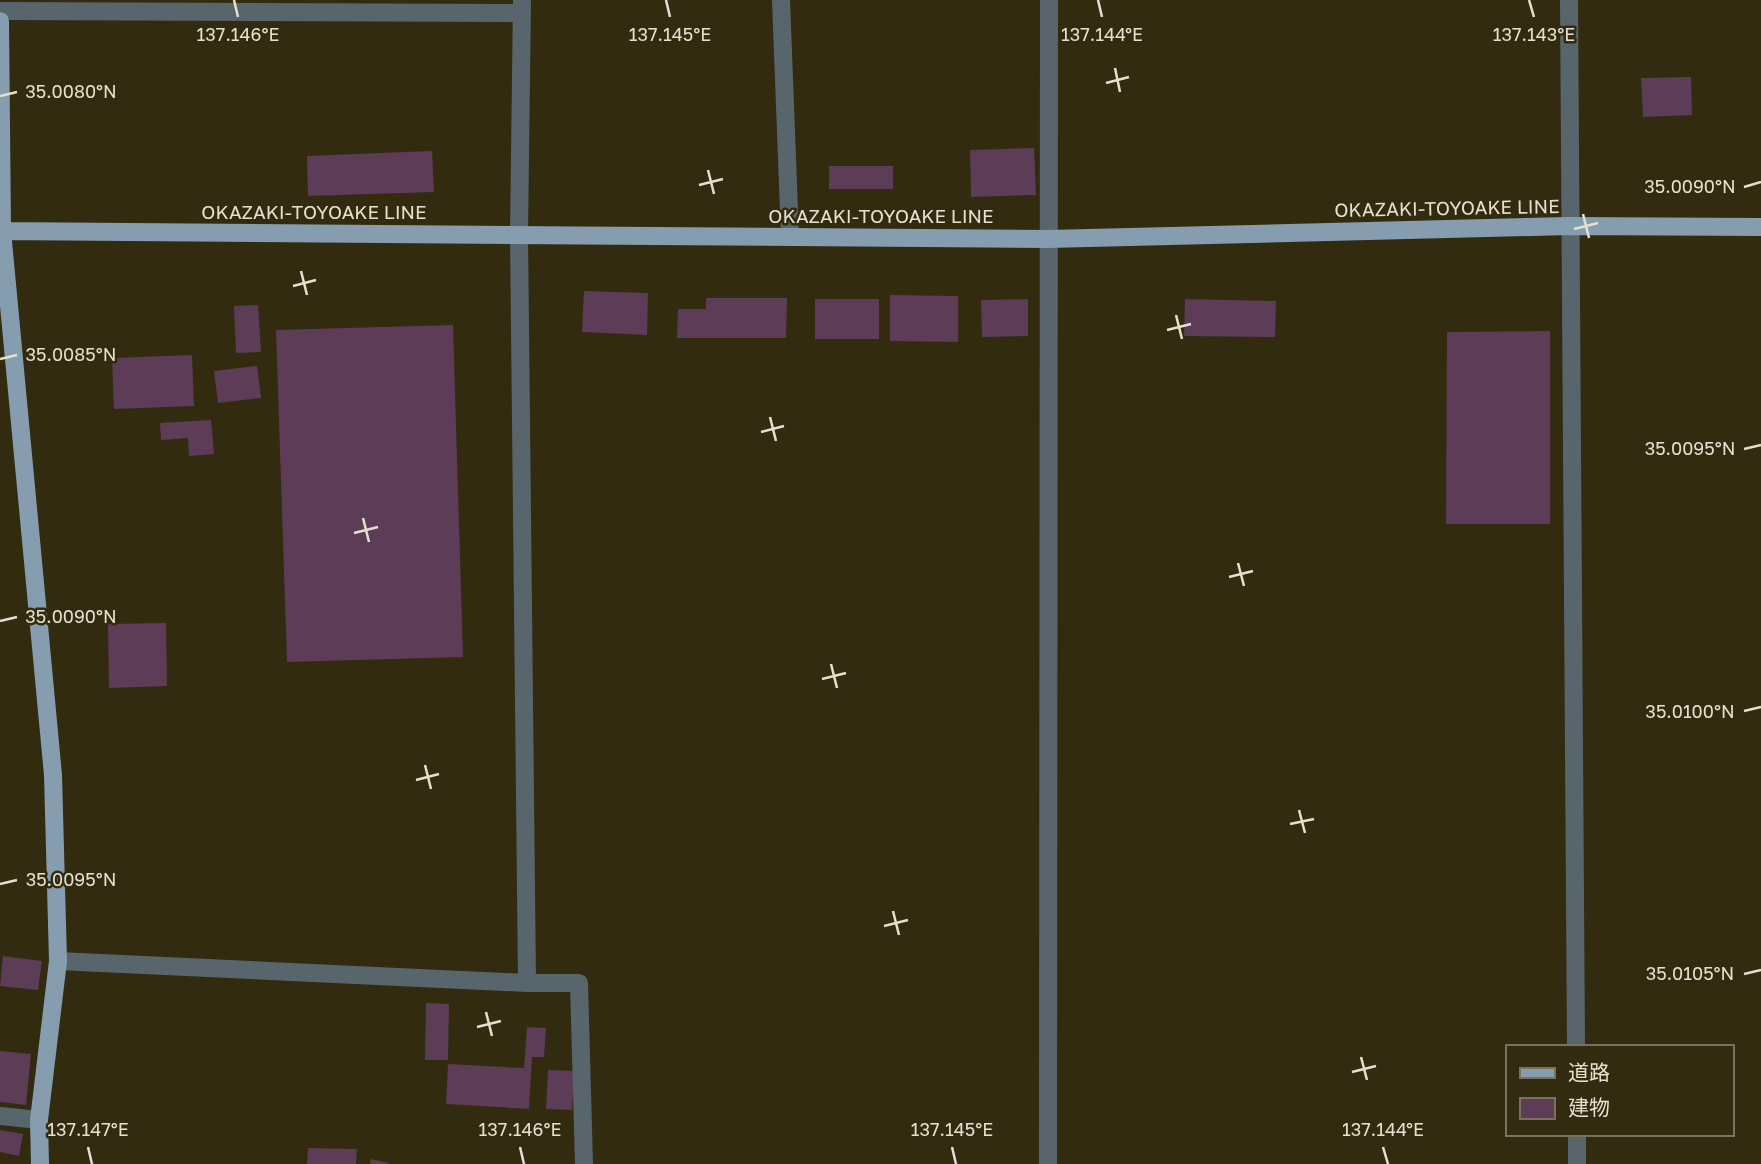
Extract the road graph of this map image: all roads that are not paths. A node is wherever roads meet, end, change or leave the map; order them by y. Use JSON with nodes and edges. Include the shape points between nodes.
{"nodes":[{"id":1,"x":781,"y":0,"type":"edge"},
{"id":2,"x":1049,"y":0,"type":"edge"},
{"id":3,"x":1569,"y":0,"type":"edge"},
{"id":4,"x":253,"y":6,"type":"edge"},
{"id":5,"x":522,"y":7,"type":"edge"},
{"id":6,"x":0,"y":11,"type":"edge"},
{"id":7,"x":0,"y":21,"type":"edge"},
{"id":8,"x":1569,"y":226,"type":"junction"},
{"id":9,"x":1761,"y":227,"type":"edge"},
{"id":10,"x":1,"y":231,"type":"edge"},
{"id":11,"x":519,"y":234,"type":"junction"},
{"id":12,"x":790,"y":236,"type":"junction"},
{"id":13,"x":1048,"y":239,"type":"junction"},
{"id":14,"x":58,"y":961,"type":"junction"},
{"id":15,"x":527,"y":984,"type":"junction"},
{"id":16,"x":1576,"y":1045,"type":"edge"},
{"id":17,"x":0,"y":1116,"type":"edge"},
{"id":18,"x":39,"y":1120,"type":"junction"},
{"id":19,"x":1577,"y":1136,"type":"edge"},
{"id":20,"x":40,"y":1164,"type":"edge"},
{"id":21,"x":584,"y":1164,"type":"edge"},
{"id":22,"x":1048,"y":1164,"type":"edge"},
{"id":23,"x":1577,"y":1164,"type":"edge"}],
"edges":[{"from":1,"to":12,"type":"street"},
{"from":2,"to":13,"type":"street"},
{"from":3,"to":8,"type":"street"},
{"from":4,"to":5,"type":"street"},
{"from":4,"to":6,"type":"street"},
{"from":5,"to":11,"type":"street"},
{"from":7,"to":10,"type":"main road"},
{"from":8,"to":9,"type":"main road","name":"OKAZAKI-TOYOAKE LINE"},
{"from":8,"to":13,"type":"main road","name":"OKAZAKI-TOYOAKE LINE"},
{"from":8,"to":16,"type":"street"},
{"from":10,"to":11,"type":"main road","name":"OKAZAKI-TOYOAKE LINE"},
{"from":10,"to":14,"type":"main road","via":[[54,775]]},
{"from":11,"to":12,"type":"main road","name":"OKAZAKI-TOYOAKE LINE"},
{"from":11,"to":15,"type":"street"},
{"from":12,"to":13,"type":"main road","name":"OKAZAKI-TOYOAKE LINE"},
{"from":13,"to":22,"type":"street"},
{"from":14,"to":15,"type":"street"},
{"from":14,"to":18,"type":"main road"},
{"from":15,"to":21,"type":"street","via":[[579,983]]},
{"from":17,"to":18,"type":"street"},
{"from":18,"to":20,"type":"main road"},
{"from":19,"to":23,"type":"street"}]}
